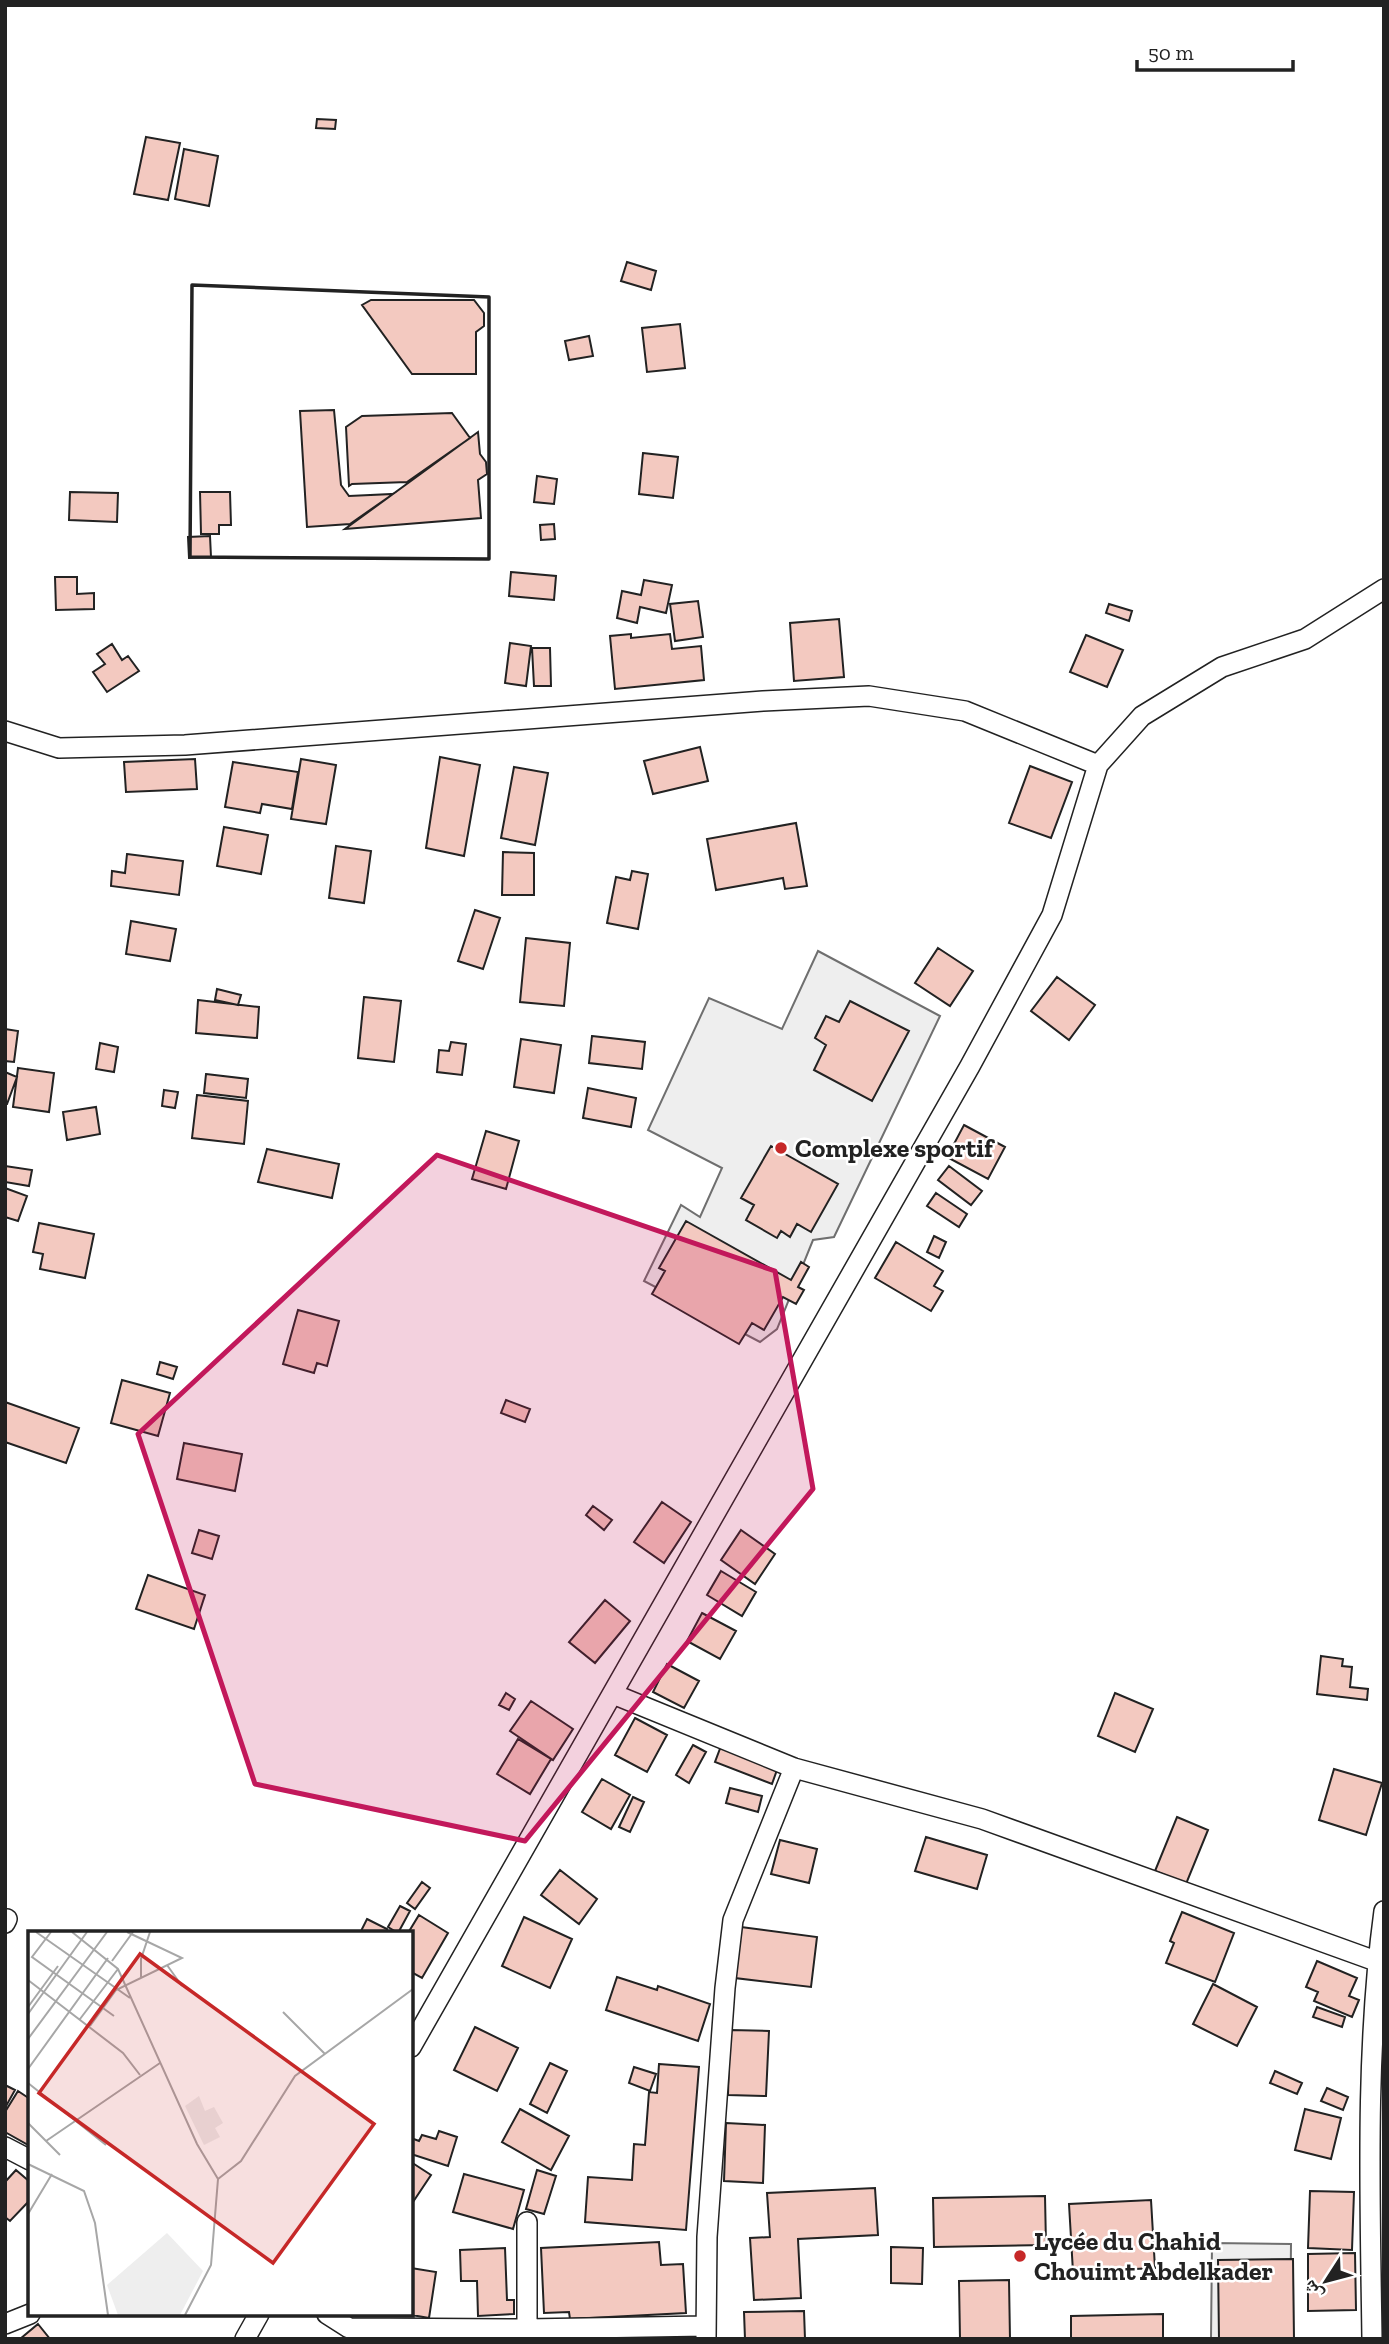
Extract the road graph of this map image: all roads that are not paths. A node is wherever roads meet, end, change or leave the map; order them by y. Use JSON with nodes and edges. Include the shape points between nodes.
{"nodes":[{"id":1,"x":1384,"y":589,"type":"edge"},
{"id":2,"x":5,"y":731,"type":"edge"},
{"id":3,"x":1098,"y":765,"type":"junction"},
{"id":4,"x":613,"y":1694,"type":"junction"},
{"id":5,"x":794,"y":1768,"type":"junction"},
{"id":6,"x":1384,"y":1911,"type":"edge"},
{"id":7,"x":1380,"y":1963,"type":"edge"},
{"id":8,"x":413,"y":2044,"type":"edge"},
{"id":9,"x":5,"y":2147,"type":"edge"},
{"id":10,"x":28,"y":2159,"type":"edge"},
{"id":11,"x":527,"y":2222,"type":"dead end"},
{"id":12,"x":28,"y":2315,"type":"edge"},
{"id":13,"x":258,"y":2316,"type":"edge"},
{"id":14,"x":330,"y":2316,"type":"edge"},
{"id":15,"x":5,"y":2324,"type":"edge"},
{"id":16,"x":349,"y":2327,"type":"edge"},
{"id":17,"x":705,"y":2333,"type":"edge"},
{"id":18,"x":527,"y":2334,"type":"edge"},
{"id":19,"x":246,"y":2339,"type":"edge"},
{"id":20,"x":1371,"y":2339,"type":"edge"}],
"edges":[{"from":1,"to":3,"type":"street","via":[[1305,639],[1222,667],[1143,716]]},
{"from":2,"to":3,"type":"street","via":[[59,748],[186,744],[869,696],[965,711]]},
{"from":3,"to":4,"type":"street","via":[[1052,915]]},
{"from":4,"to":5,"type":"street"},
{"from":4,"to":8,"type":"street"},
{"from":5,"to":7,"type":"street","via":[[982,1819]]},
{"from":5,"to":17,"type":"street","via":[[733,1920],[707,2236]]},
{"from":6,"to":7,"type":"street"},
{"from":7,"to":20,"type":"street","via":[[1370,2153]]},
{"from":9,"to":10,"type":"street"},
{"from":11,"to":18,"type":"street"},
{"from":12,"to":15,"type":"street"},
{"from":13,"to":19,"type":"street"},
{"from":14,"to":16,"type":"street"},
{"from":16,"to":18,"type":"street"},
{"from":17,"to":18,"type":"street"}]}
